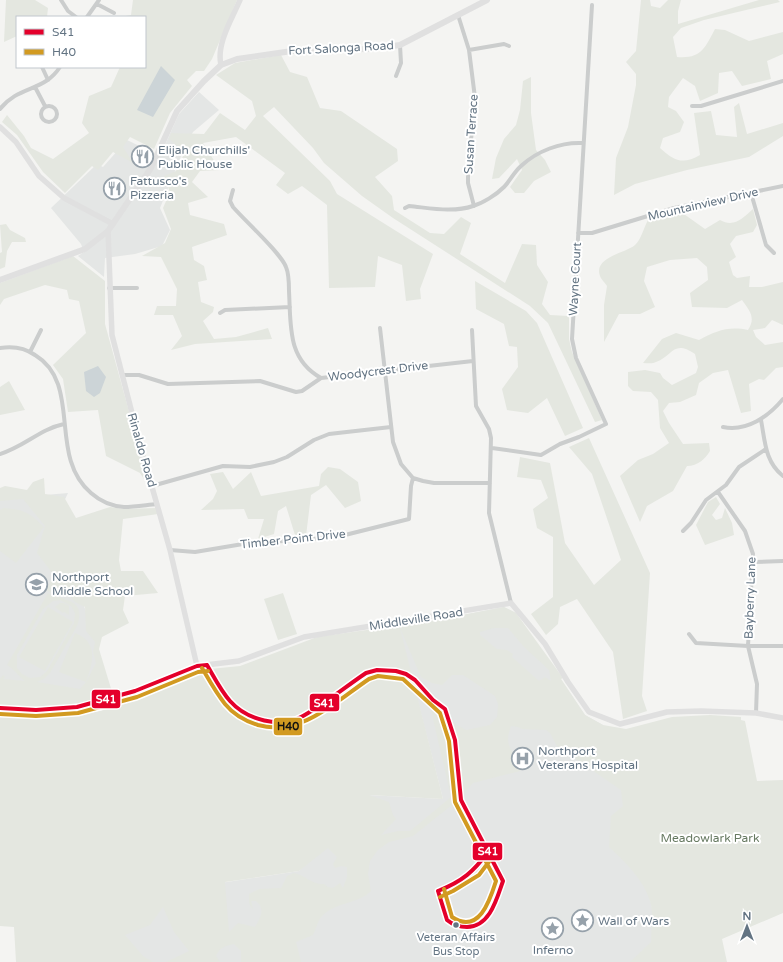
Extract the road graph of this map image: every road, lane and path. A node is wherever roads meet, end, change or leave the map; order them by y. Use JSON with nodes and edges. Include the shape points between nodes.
{"nodes":[{"id":1,"x":61,"y":0,"type":"edge"},
{"id":2,"x":240,"y":0,"type":"edge"},
{"id":3,"x":486,"y":0,"type":"edge"},
{"id":4,"x":98,"y":2,"type":"edge"},
{"id":5,"x":592,"y":5,"type":"dead end"},
{"id":6,"x":114,"y":13,"type":"dead end"},
{"id":7,"x":458,"y":15,"type":"junction"},
{"id":8,"x":75,"y":16,"type":"edge"},
{"id":9,"x":87,"y":16,"type":"edge"},
{"id":10,"x":400,"y":45,"type":"junction"},
{"id":11,"x":509,"y":46,"type":"dead end"},
{"id":12,"x":469,"y":50,"type":"junction"},
{"id":13,"x":221,"y":65,"type":"junction"},
{"id":14,"x":42,"y":68,"type":"edge"},
{"id":15,"x":59,"y":68,"type":"edge"},
{"id":16,"x":396,"y":76,"type":"dead end"},
{"id":17,"x":48,"y":80,"type":"junction"},
{"id":18,"x":783,"y":81,"type":"edge"},
{"id":19,"x":35,"y":87,"type":"junction"},
{"id":20,"x":45,"y":106,"type":"junction"},
{"id":21,"x":692,"y":106,"type":"dead end"},
{"id":22,"x":0,"y":109,"type":"edge"},
{"id":23,"x":0,"y":128,"type":"edge"},
{"id":24,"x":582,"y":143,"type":"junction"},
{"id":25,"x":783,"y":186,"type":"edge"},
{"id":26,"x":233,"y":190,"type":"dead end"},
{"id":27,"x":750,"y":193,"type":"junction"},
{"id":28,"x":474,"y":206,"type":"junction"},
{"id":29,"x":405,"y":208,"type":"dead end"},
{"id":30,"x":113,"y":224,"type":"junction"},
{"id":31,"x":108,"y":231,"type":"junction"},
{"id":32,"x":578,"y":233,"type":"junction"},
{"id":33,"x":774,"y":253,"type":"dead end"},
{"id":34,"x":0,"y":280,"type":"edge"},
{"id":35,"x":109,"y":288,"type":"junction"},
{"id":36,"x":137,"y":288,"type":"dead end"},
{"id":37,"x":290,"y":307,"type":"junction"},
{"id":38,"x":220,"y":313,"type":"dead end"},
{"id":39,"x":380,"y":328,"type":"dead end"},
{"id":40,"x":41,"y":330,"type":"dead end"},
{"id":41,"x":472,"y":330,"type":"dead end"},
{"id":42,"x":0,"y":348,"type":"edge"},
{"id":43,"x":30,"y":352,"type":"junction"},
{"id":44,"x":473,"y":361,"type":"junction"},
{"id":45,"x":385,"y":370,"type":"junction"},
{"id":46,"x":122,"y":375,"type":"junction"},
{"id":47,"x":321,"y":378,"type":"junction"},
{"id":48,"x":783,"y":399,"type":"edge"},
{"id":49,"x":761,"y":420,"type":"junction"},
{"id":50,"x":64,"y":424,"type":"junction"},
{"id":51,"x":392,"y":427,"type":"junction"},
{"id":52,"x":723,"y":427,"type":"dead end"},
{"id":53,"x":492,"y":448,"type":"junction"},
{"id":54,"x":766,"y":449,"type":"junction"},
{"id":55,"x":0,"y":454,"type":"edge"},
{"id":56,"x":783,"y":476,"type":"edge"},
{"id":57,"x":414,"y":478,"type":"junction"},
{"id":58,"x":490,"y":483,"type":"junction"},
{"id":59,"x":152,"y":486,"type":"junction"},
{"id":60,"x":718,"y":492,"type":"junction"},
{"id":61,"x":157,"y":504,"type":"junction"},
{"id":62,"x":683,"y":531,"type":"dead end"},
{"id":63,"x":170,"y":550,"type":"junction"},
{"id":64,"x":783,"y":561,"type":"edge"},
{"id":65,"x":754,"y":562,"type":"junction"},
{"id":66,"x":512,"y":603,"type":"junction"},
{"id":67,"x":689,"y":634,"type":"dead end"},
{"id":68,"x":748,"y":646,"type":"junction"},
{"id":69,"x":783,"y":646,"type":"edge"},
{"id":70,"x":197,"y":666,"type":"junction"},
{"id":71,"x":0,"y":708,"type":"edge"},
{"id":72,"x":756,"y":712,"type":"junction"},
{"id":73,"x":783,"y":718,"type":"edge"}],
"edges":[{"from":1,"to":8,"type":"street"},
{"from":2,"to":13,"type":"street","via":[[221,48]]},
{"from":3,"to":7,"type":"main road","name":"Fort Salonga Road"},
{"from":4,"to":6,"type":"street"},
{"from":4,"to":9,"type":"street"},
{"from":5,"to":24,"type":"street","name":"Wayne Court"},
{"from":7,"to":10,"type":"main road","name":"Fort Salonga Road"},
{"from":7,"to":12,"type":"street","name":"Susan Terrace"},
{"from":10,"to":13,"type":"main road","name":"Fort Salonga Road","via":[[371,49],[299,50],[238,59]]},
{"from":10,"to":16,"type":"street","via":[[401,63]]},
{"from":11,"to":12,"type":"street","via":[[504,44]]},
{"from":12,"to":28,"type":"street","name":"Susan Terrace","via":[[475,98],[468,183]]},
{"from":13,"to":30,"type":"main road","name":"Fort Salonga Road","via":[[177,111],[151,168]]},
{"from":14,"to":17,"type":"street"},
{"from":15,"to":17,"type":"street"},
{"from":17,"to":19,"type":"street"},
{"from":18,"to":21,"type":"street","via":[[701,106]]},
{"from":19,"to":20,"type":"street"},
{"from":19,"to":22,"type":"street","via":[[16,94]]},
{"from":20,"to":20,"type":"street","via":[[51,105],[56,108],[57,117],[53,121],[47,122],[41,117],[40,112]]},
{"from":23,"to":30,"type":"street","via":[[16,142],[39,176],[64,198]]},
{"from":24,"to":28,"type":"street","via":[[558,146],[527,160],[504,187]]},
{"from":24,"to":32,"type":"street","name":"Wayne Court"},
{"from":25,"to":27,"type":"street","name":"Mountainview Drive"},
{"from":26,"to":37,"type":"street","via":[[230,201],[233,208],[275,250],[286,266]]},
{"from":27,"to":32,"type":"street","name":"Mountainview Drive","via":[[674,208],[592,233]]},
{"from":27,"to":33,"type":"street","via":[[766,245]]},
{"from":28,"to":29,"type":"street","via":[[457,209],[409,206]]},
{"from":30,"to":31,"type":"main road","name":"Fort Salonga Road"},
{"from":31,"to":34,"type":"main road","name":"Fort Salonga Road","via":[[85,249]]},
{"from":31,"to":35,"type":"street","name":"Rinaldo Road"},
{"from":32,"to":53,"type":"street","name":"Wayne Court","via":[[572,322],[573,349],[606,424],[555,446],[541,455]]},
{"from":35,"to":36,"type":"street"},
{"from":35,"to":46,"type":"street","name":"Rinaldo Road","via":[[110,326]]},
{"from":37,"to":38,"type":"street","via":[[225,310]]},
{"from":37,"to":47,"type":"street","via":[[291,335],[298,358],[311,373]]},
{"from":39,"to":45,"type":"street"},
{"from":40,"to":43,"type":"street"},
{"from":41,"to":44,"type":"street"},
{"from":42,"to":43,"type":"street","via":[[14,347]]},
{"from":43,"to":50,"type":"street","via":[[52,369],[61,392]]},
{"from":44,"to":45,"type":"street","name":"Woodycrest Drive"},
{"from":44,"to":53,"type":"street","via":[[476,406],[489,429]]},
{"from":45,"to":47,"type":"street","name":"Woodycrest Drive"},
{"from":45,"to":51,"type":"street"},
{"from":46,"to":47,"type":"street","name":"Woodycrest Drive","via":[[138,375],[168,384],[260,381],[296,392],[302,391]]},
{"from":46,"to":59,"type":"street","name":"Rinaldo Road"},
{"from":48,"to":49,"type":"street"},
{"from":49,"to":52,"type":"street","via":[[730,428]]},
{"from":49,"to":54,"type":"street"},
{"from":50,"to":55,"type":"street","via":[[49,428],[24,444]]},
{"from":50,"to":61,"type":"street","via":[[69,458],[73,470],[85,488],[111,505],[124,507]]},
{"from":51,"to":57,"type":"street","via":[[397,457]]},
{"from":51,"to":59,"type":"street","via":[[329,434],[274,462],[250,467],[223,466]]},
{"from":53,"to":58,"type":"street"},
{"from":54,"to":56,"type":"street","via":[[772,466]]},
{"from":54,"to":60,"type":"street","via":[[739,467]]},
{"from":57,"to":58,"type":"street","via":[[434,483]]},
{"from":57,"to":63,"type":"street","name":"Timber Point Drive","via":[[411,486],[409,519],[337,537],[243,544],[195,552]]},
{"from":58,"to":66,"type":"street","via":[[489,513]]},
{"from":59,"to":61,"type":"street","name":"Rinaldo Road"},
{"from":60,"to":62,"type":"street","via":[[706,500],[692,523]]},
{"from":60,"to":65,"type":"street","name":"Bayberry Lane","via":[[746,530]]},
{"from":61,"to":63,"type":"street","name":"Rinaldo Road"},
{"from":63,"to":70,"type":"street","name":"Rinaldo Road"},
{"from":64,"to":65,"type":"street"},
{"from":65,"to":68,"type":"street","name":"Bayberry Lane"},
{"from":66,"to":70,"type":"street","name":"Middleville Road","via":[[323,633],[304,637],[239,661]]},
{"from":66,"to":72,"type":"street","via":[[545,644],[589,712],[620,724],[663,712]]},
{"from":67,"to":68,"type":"street","via":[[696,643]]},
{"from":68,"to":69,"type":"street"},
{"from":68,"to":72,"type":"street","name":"Bayberry Lane","via":[[757,684]]},
{"from":70,"to":71,"type":"street","name":"Middleville Road","via":[[136,691],[77,707],[36,710]]},
{"from":72,"to":73,"type":"street"}]}
